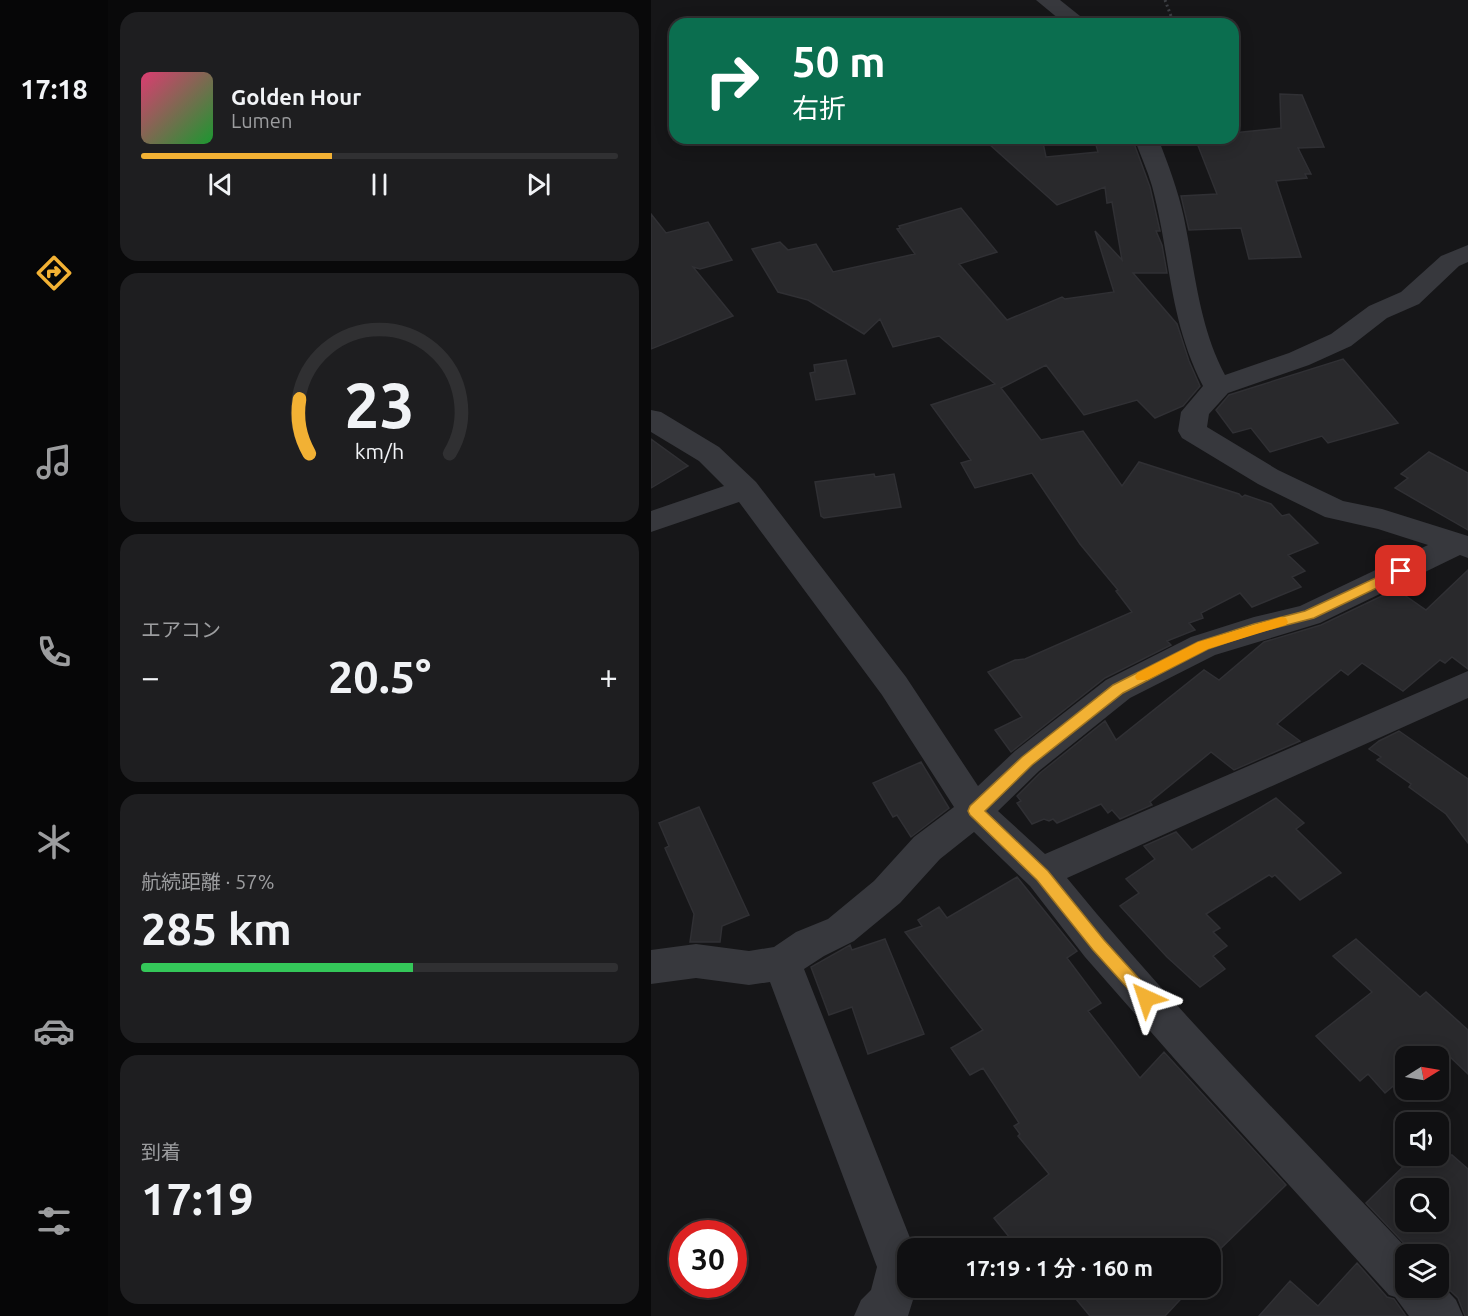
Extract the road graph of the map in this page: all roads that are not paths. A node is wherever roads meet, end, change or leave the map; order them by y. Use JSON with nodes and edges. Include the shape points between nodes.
{"nodes":[{"id":1,"x":1046,"y":0,"type":"edge"},
{"id":2,"x":1071,"y":18,"type":"edge"},
{"id":3,"x":1148,"y":144,"type":"edge"},
{"id":4,"x":1468,"y":253,"type":"edge"},
{"id":5,"x":1218,"y":387,"type":"junction"},
{"id":6,"x":651,"y":420,"type":"edge"},
{"id":7,"x":745,"y":489,"type":"junction"},
{"id":8,"x":651,"y":522,"type":"edge"},
{"id":9,"x":1462,"y":546,"type":"edge"},
{"id":10,"x":1468,"y":684,"type":"edge"},
{"id":11,"x":975,"y":811,"type":"junction"},
{"id":12,"x":1043,"y":875,"type":"junction"},
{"id":13,"x":782,"y":963,"type":"junction"},
{"id":14,"x":651,"y":967,"type":"edge"},
{"id":15,"x":1395,"y":1268,"type":"edge"},
{"id":16,"x":1423,"y":1298,"type":"edge"},
{"id":17,"x":877,"y":1316,"type":"edge"},
{"id":18,"x":1440,"y":1316,"type":"edge"}],
"edges":[{"from":1,"to":2,"type":"street"},
{"from":3,"to":5,"type":"street","via":[[1166,193],[1190,328]]},
{"from":4,"to":5,"type":"street","via":[[1450,261],[1410,298],[1378,312],[1341,340]]},
{"from":5,"to":9,"type":"street","via":[[1194,412],[1192,431],[1267,477],[1336,510],[1382,519]]},
{"from":6,"to":7,"type":"street","via":[[709,454]]},
{"from":7,"to":8,"type":"street"},
{"from":7,"to":11,"type":"street","via":[[894,686]]},
{"from":9,"to":11,"type":"street","via":[[1309,615],[1203,646],[1118,689],[1027,761]]},
{"from":10,"to":12,"type":"street","via":[[1061,862]]},
{"from":11,"to":12,"type":"street"},
{"from":11,"to":13,"type":"street","via":[[927,849],[887,892],[841,930]]},
{"from":12,"to":15,"type":"street","via":[[1194,1052]]},
{"from":13,"to":14,"type":"street","via":[[749,968],[696,961]]},
{"from":13,"to":17,"type":"street","via":[[899,1267],[891,1302]]},
{"from":16,"to":18,"type":"street"}]}
